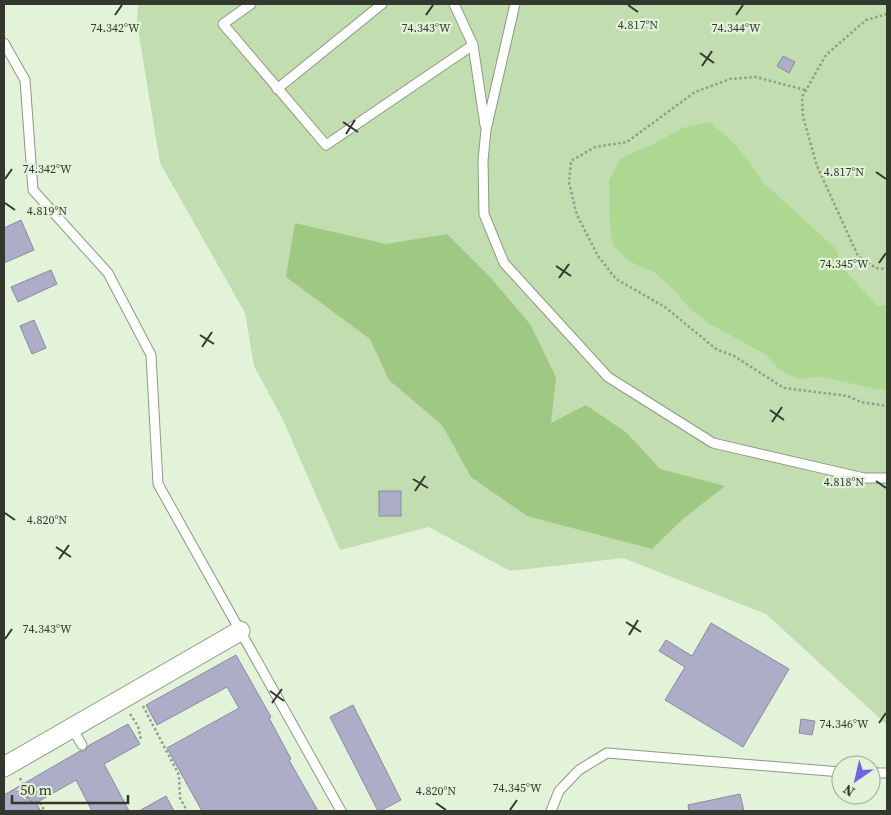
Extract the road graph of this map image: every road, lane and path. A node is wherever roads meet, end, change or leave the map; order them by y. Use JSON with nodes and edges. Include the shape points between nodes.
{"nodes":[{"id":1,"x":250,"y":4,"type":"edge"},
{"id":2,"x":382,"y":4,"type":"edge"},
{"id":3,"x":454,"y":4,"type":"edge"},
{"id":4,"x":515,"y":4,"type":"edge"},
{"id":5,"x":887,"y":14,"type":"edge"},
{"id":6,"x":4,"y":43,"type":"edge"},
{"id":7,"x":473,"y":45,"type":"junction"},
{"id":8,"x":277,"y":89,"type":"junction"},
{"id":9,"x":805,"y":90,"type":"junction"},
{"id":10,"x":486,"y":130,"type":"junction"},
{"id":11,"x":887,"y":269,"type":"edge"},
{"id":12,"x":887,"y":406,"type":"edge"},
{"id":13,"x":887,"y":478,"type":"edge"},
{"id":14,"x":240,"y":631,"type":"junction"},
{"id":15,"x":135,"y":692,"type":"junction"},
{"id":16,"x":119,"y":701,"type":"junction"},
{"id":17,"x":72,"y":728,"type":"junction"},
{"id":18,"x":142,"y":740,"type":"dead end"},
{"id":19,"x":82,"y":745,"type":"dead end"},
{"id":20,"x":8,"y":765,"type":"edge"},
{"id":21,"x":831,"y":771,"type":"edge"},
{"id":22,"x":44,"y":810,"type":"edge"},
{"id":23,"x":187,"y":811,"type":"edge"},
{"id":24,"x":340,"y":811,"type":"edge"},
{"id":25,"x":551,"y":811,"type":"edge"}],
"edges":[{"from":1,"to":8,"type":"lane","via":[[224,24]]},
{"from":2,"to":8,"type":"lane"},
{"from":3,"to":7,"type":"lane"},
{"from":4,"to":10,"type":"lane"},
{"from":5,"to":9,"type":"path","via":[[866,20],[826,55]]},
{"from":6,"to":14,"type":"lane","via":[[25,80],[33,190],[108,273],[151,355],[158,484]]},
{"from":7,"to":8,"type":"lane","via":[[326,145]]},
{"from":7,"to":10,"type":"lane"},
{"from":9,"to":11,"type":"path","via":[[803,117],[817,166],[858,256],[876,268]]},
{"from":9,"to":12,"type":"path","via":[[756,77],[730,79],[695,92],[627,142],[595,147],[571,161],[569,183],[577,215],[598,256],[616,279],[664,307],[716,349],[734,356],[784,388],[848,396],[861,402]]},
{"from":10,"to":13,"type":"lane","via":[[484,214],[504,263],[608,377],[713,443],[864,478]]},
{"from":14,"to":15,"type":"street"},
{"from":14,"to":24,"type":"lane"},
{"from":15,"to":16,"type":"street"},
{"from":15,"to":23,"type":"path","via":[[179,775],[180,798]]},
{"from":16,"to":17,"type":"street"},
{"from":16,"to":18,"type":"path","via":[[121,709],[128,712],[138,726]]},
{"from":17,"to":19,"type":"lane"},
{"from":17,"to":20,"type":"street"},
{"from":20,"to":22,"type":"path","via":[[30,801],[40,804]]},
{"from":21,"to":25,"type":"lane","via":[[607,752],[579,770],[559,791]]}]}
